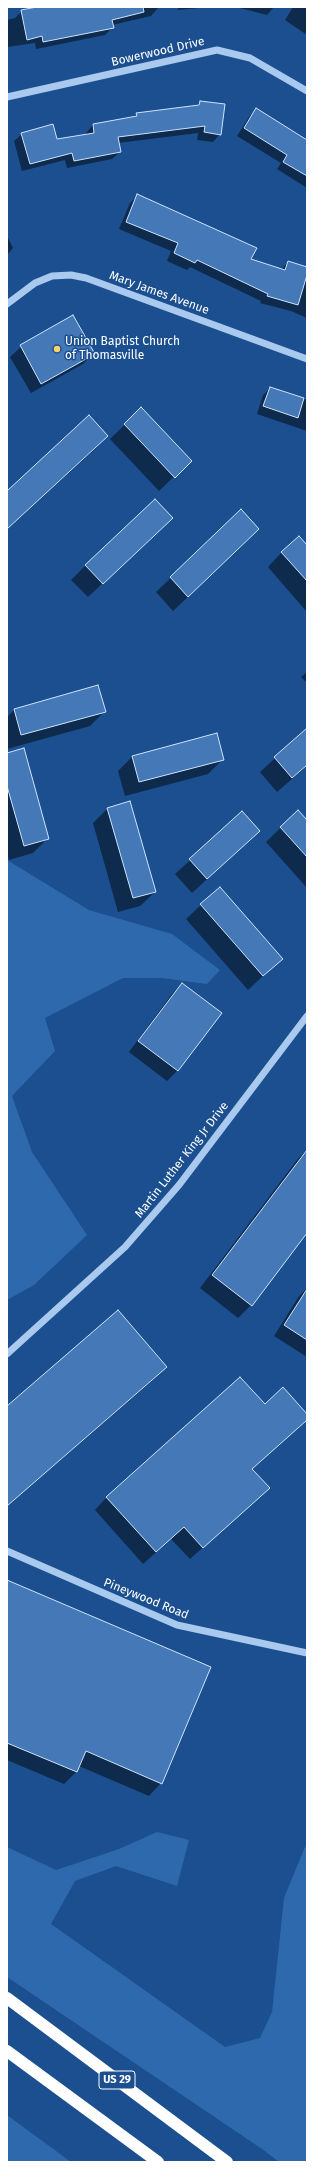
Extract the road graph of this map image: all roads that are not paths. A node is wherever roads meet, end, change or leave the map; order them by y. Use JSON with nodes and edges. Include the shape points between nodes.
{"nodes":[{"id":1,"x":307,"y":92,"type":"edge"},
{"id":2,"x":7,"y":97,"type":"edge"},
{"id":3,"x":7,"y":304,"type":"edge"},
{"id":4,"x":307,"y":359,"type":"edge"},
{"id":5,"x":307,"y":1016,"type":"edge"},
{"id":6,"x":7,"y":1354,"type":"edge"},
{"id":7,"x":7,"y":1551,"type":"edge"},
{"id":8,"x":307,"y":1653,"type":"edge"},
{"id":9,"x":7,"y":1998,"type":"edge"},
{"id":10,"x":7,"y":2051,"type":"edge"},
{"id":11,"x":158,"y":2162,"type":"edge"},
{"id":12,"x":227,"y":2162,"type":"edge"}],
"edges":[{"from":1,"to":2,"type":"street","name":"Bowerwood Drive","via":[[250,58],[217,50]]},
{"from":3,"to":4,"type":"street","name":"Mary James Avenue","via":[[35,282],[52,276],[71,275],[86,278]]},
{"from":5,"to":6,"type":"street","name":"Martin Luther King Jr Drive","via":[[179,1185],[125,1247]]},
{"from":7,"to":8,"type":"street","name":"Pineywood Road","via":[[177,1625]]},
{"from":9,"to":12,"type":"highway","number":"US 29"},
{"from":10,"to":11,"type":"highway"}]}
